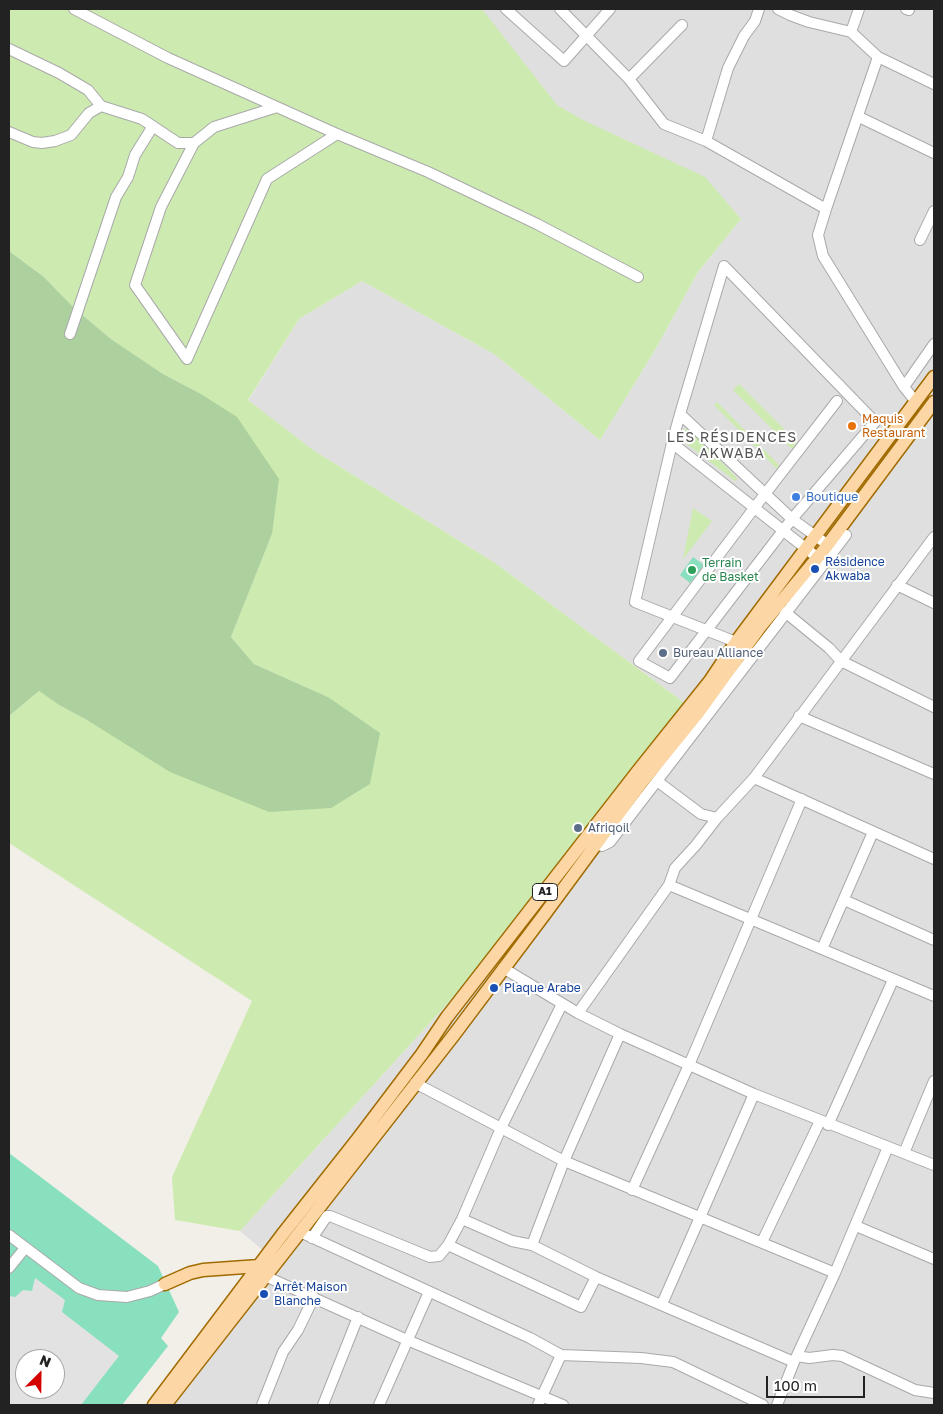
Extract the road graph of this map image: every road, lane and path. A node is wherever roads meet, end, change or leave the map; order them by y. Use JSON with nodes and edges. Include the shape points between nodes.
{"nodes":[{"id":1,"x":74,"y":9,"type":"edge"},
{"id":2,"x":506,"y":9,"type":"edge"},
{"id":3,"x":560,"y":9,"type":"edge"},
{"id":4,"x":610,"y":9,"type":"edge"},
{"id":5,"x":759,"y":9,"type":"edge"},
{"id":6,"x":778,"y":9,"type":"edge"},
{"id":7,"x":859,"y":9,"type":"edge"},
{"id":8,"x":682,"y":25,"type":"dead end"},
{"id":9,"x":850,"y":32,"type":"junction"},
{"id":10,"x":586,"y":34,"type":"junction"},
{"id":11,"x":9,"y":49,"type":"edge"},
{"id":12,"x":878,"y":56,"type":"junction"},
{"id":13,"x":628,"y":78,"type":"junction"},
{"id":14,"x":934,"y":84,"type":"edge"},
{"id":15,"x":101,"y":106,"type":"junction"},
{"id":16,"x":277,"y":107,"type":"junction"},
{"id":17,"x":859,"y":117,"type":"junction"},
{"id":18,"x":152,"y":126,"type":"junction"},
{"id":19,"x":9,"y":132,"type":"edge"},
{"id":20,"x":337,"y":134,"type":"junction"},
{"id":21,"x":706,"y":141,"type":"junction"},
{"id":22,"x":194,"y":143,"type":"junction"},
{"id":23,"x":934,"y":153,"type":"edge"},
{"id":24,"x":826,"y":210,"type":"junction"},
{"id":25,"x":934,"y":211,"type":"edge"},
{"id":26,"x":920,"y":240,"type":"dead end"},
{"id":27,"x":638,"y":277,"type":"dead end"},
{"id":28,"x":70,"y":334,"type":"dead end"},
{"id":29,"x":934,"y":344,"type":"edge"},
{"id":30,"x":934,"y":377,"type":"edge"},
{"id":31,"x":904,"y":388,"type":"junction"},
{"id":32,"x":837,"y":401,"type":"dead end"},
{"id":33,"x":916,"y":402,"type":"junction"},
{"id":34,"x":934,"y":402,"type":"edge"},
{"id":35,"x":680,"y":414,"type":"junction"},
{"id":36,"x":672,"y":443,"type":"junction"},
{"id":37,"x":766,"y":494,"type":"junction"},
{"id":38,"x":755,"y":507,"type":"junction"},
{"id":39,"x":792,"y":519,"type":"junction"},
{"id":40,"x":784,"y":530,"type":"junction"},
{"id":41,"x":846,"y":535,"type":"dead end"},
{"id":42,"x":816,"y":536,"type":"junction"},
{"id":43,"x":934,"y":537,"type":"edge"},
{"id":44,"x":828,"y":545,"type":"junction"},
{"id":45,"x":806,"y":549,"type":"junction"},
{"id":46,"x":818,"y":558,"type":"junction"},
{"id":47,"x":897,"y":585,"type":"junction"},
{"id":48,"x":934,"y":603,"type":"edge"},
{"id":49,"x":785,"y":612,"type":"junction"},
{"id":50,"x":672,"y":616,"type":"junction"},
{"id":51,"x":706,"y":630,"type":"junction"},
{"id":52,"x":736,"y":642,"type":"junction"},
{"id":53,"x":841,"y":661,"type":"junction"},
{"id":54,"x":934,"y":708,"type":"edge"},
{"id":55,"x":799,"y":716,"type":"junction"},
{"id":56,"x":934,"y":774,"type":"edge"},
{"id":57,"x":754,"y":778,"type":"junction"},
{"id":58,"x":658,"y":782,"type":"junction"},
{"id":59,"x":802,"y":799,"type":"junction"},
{"id":60,"x":717,"y":818,"type":"junction"},
{"id":61,"x":873,"y":832,"type":"junction"},
{"id":62,"x":595,"y":844,"type":"junction"},
{"id":63,"x":934,"y":859,"type":"edge"},
{"id":64,"x":668,"y":885,"type":"junction"},
{"id":65,"x":844,"y":900,"type":"junction"},
{"id":66,"x":752,"y":920,"type":"junction"},
{"id":67,"x":934,"y":940,"type":"edge"},
{"id":68,"x":822,"y":949,"type":"junction"},
{"id":69,"x":503,"y":968,"type":"junction"},
{"id":70,"x":893,"y":980,"type":"junction"},
{"id":71,"x":934,"y":996,"type":"edge"},
{"id":72,"x":562,"y":1004,"type":"junction"},
{"id":73,"x":578,"y":1013,"type":"junction"},
{"id":74,"x":620,"y":1034,"type":"junction"},
{"id":75,"x":689,"y":1065,"type":"junction"},
{"id":76,"x":934,"y":1081,"type":"edge"},
{"id":77,"x":415,"y":1084,"type":"junction"},
{"id":78,"x":754,"y":1094,"type":"junction"},
{"id":79,"x":824,"y":1123,"type":"junction"},
{"id":80,"x":501,"y":1128,"type":"junction"},
{"id":81,"x":888,"y":1147,"type":"junction"},
{"id":82,"x":904,"y":1153,"type":"junction"},
{"id":83,"x":564,"y":1161,"type":"junction"},
{"id":84,"x":934,"y":1165,"type":"edge"},
{"id":85,"x":632,"y":1190,"type":"junction"},
{"id":86,"x":699,"y":1216,"type":"junction"},
{"id":87,"x":462,"y":1219,"type":"junction"},
{"id":88,"x":856,"y":1226,"type":"junction"},
{"id":89,"x":300,"y":1232,"type":"junction"},
{"id":90,"x":9,"y":1235,"type":"edge"},
{"id":91,"x":312,"y":1238,"type":"junction"},
{"id":92,"x":762,"y":1242,"type":"junction"},
{"id":93,"x":448,"y":1245,"type":"junction"},
{"id":94,"x":532,"y":1245,"type":"junction"},
{"id":95,"x":24,"y":1248,"type":"junction"},
{"id":96,"x":934,"y":1259,"type":"edge"},
{"id":97,"x":9,"y":1268,"type":"edge"},
{"id":98,"x":262,"y":1271,"type":"junction"},
{"id":99,"x":835,"y":1273,"type":"junction"},
{"id":100,"x":596,"y":1277,"type":"junction"},
{"id":101,"x":165,"y":1284,"type":"joint"},
{"id":102,"x":429,"y":1292,"type":"junction"},
{"id":103,"x":314,"y":1297,"type":"junction"},
{"id":104,"x":662,"y":1304,"type":"junction"},
{"id":105,"x":358,"y":1317,"type":"junction"},
{"id":106,"x":407,"y":1340,"type":"junction"},
{"id":107,"x":561,"y":1355,"type":"junction"},
{"id":108,"x":796,"y":1359,"type":"junction"},
{"id":109,"x":934,"y":1393,"type":"edge"},
{"id":110,"x":540,"y":1400,"type":"edge"},
{"id":111,"x":154,"y":1405,"type":"edge"},
{"id":112,"x":165,"y":1405,"type":"edge"},
{"id":113,"x":262,"y":1405,"type":"edge"},
{"id":114,"x":323,"y":1405,"type":"edge"},
{"id":115,"x":379,"y":1405,"type":"edge"},
{"id":116,"x":563,"y":1405,"type":"edge"},
{"id":117,"x":763,"y":1405,"type":"edge"},
{"id":118,"x":777,"y":1405,"type":"edge"}],
"edges":[{"from":1,"to":16,"type":"street","via":[[168,58]]},
{"from":2,"to":10,"type":"street","via":[[564,61]]},
{"from":3,"to":10,"type":"street"},
{"from":4,"to":10,"type":"street"},
{"from":5,"to":21,"type":"street","via":[[728,68]]},
{"from":6,"to":9,"type":"street","via":[[810,22]]},
{"from":7,"to":9,"type":"street"},
{"from":8,"to":13,"type":"street"},
{"from":9,"to":12,"type":"street"},
{"from":10,"to":13,"type":"street"},
{"from":11,"to":15,"type":"street","via":[[88,90]]},
{"from":12,"to":14,"type":"street"},
{"from":12,"to":17,"type":"street"},
{"from":13,"to":21,"type":"street","via":[[664,124]]},
{"from":15,"to":18,"type":"street","via":[[142,119]]},
{"from":15,"to":19,"type":"street","via":[[89,113],[71,134],[56,141],[42,144]]},
{"from":16,"to":20,"type":"street"},
{"from":16,"to":22,"type":"street","via":[[214,127]]},
{"from":17,"to":23,"type":"street"},
{"from":17,"to":24,"type":"street"},
{"from":18,"to":22,"type":"street","via":[[178,143]]},
{"from":18,"to":28,"type":"street","via":[[116,197]]},
{"from":20,"to":22,"type":"street","via":[[267,179],[187,359],[136,285],[161,207]]},
{"from":20,"to":27,"type":"street","via":[[454,184]]},
{"from":21,"to":24,"type":"street"},
{"from":24,"to":31,"type":"street","via":[[818,235],[823,256]]},
{"from":25,"to":26,"type":"street"},
{"from":29,"to":31,"type":"street"},
{"from":30,"to":33,"type":"main road","number":"A1"},
{"from":31,"to":33,"type":"street"},
{"from":32,"to":37,"type":"street"},
{"from":33,"to":42,"type":"main road","number":"A1"},
{"from":34,"to":44,"type":"main road","number":"A1"},
{"from":35,"to":36,"type":"street"},
{"from":35,"to":37,"type":"street"},
{"from":35,"to":39,"type":"street","via":[[724,266],[875,422]]},
{"from":36,"to":38,"type":"street"},
{"from":36,"to":50,"type":"street","via":[[635,602]]},
{"from":37,"to":38,"type":"street"},
{"from":37,"to":39,"type":"street"},
{"from":38,"to":40,"type":"street"},
{"from":38,"to":50,"type":"street"},
{"from":39,"to":40,"type":"street"},
{"from":39,"to":42,"type":"street"},
{"from":40,"to":45,"type":"street"},
{"from":40,"to":51,"type":"street"},
{"from":41,"to":49,"type":"street"},
{"from":42,"to":44,"type":"street"},
{"from":42,"to":45,"type":"main road","number":"A1"},
{"from":43,"to":47,"type":"street"},
{"from":44,"to":46,"type":"main road","number":"A1"},
{"from":45,"to":46,"type":"street"},
{"from":45,"to":52,"type":"main road","number":"A1"},
{"from":46,"to":62,"type":"main road","number":"A1","via":[[760,627],[698,713]]},
{"from":47,"to":48,"type":"street"},
{"from":47,"to":53,"type":"street"},
{"from":49,"to":53,"type":"street"},
{"from":49,"to":58,"type":"street"},
{"from":50,"to":51,"type":"street"},
{"from":50,"to":51,"type":"street","via":[[639,661],[670,678]]},
{"from":51,"to":52,"type":"street"},
{"from":52,"to":98,"type":"main road","number":"A1","via":[[710,681],[448,1017]]},
{"from":53,"to":54,"type":"street"},
{"from":53,"to":55,"type":"street"},
{"from":55,"to":56,"type":"street"},
{"from":55,"to":57,"type":"street"},
{"from":57,"to":59,"type":"street"},
{"from":57,"to":60,"type":"street"},
{"from":58,"to":60,"type":"street","via":[[701,814]]},
{"from":58,"to":62,"type":"street","via":[[610,842],[602,846]]},
{"from":59,"to":61,"type":"street"},
{"from":59,"to":66,"type":"street"},
{"from":60,"to":64,"type":"street","via":[[675,868]]},
{"from":61,"to":63,"type":"street"},
{"from":61,"to":65,"type":"street"},
{"from":62,"to":69,"type":"main road","number":"A1"},
{"from":64,"to":66,"type":"street"},
{"from":64,"to":73,"type":"street"},
{"from":65,"to":67,"type":"street"},
{"from":65,"to":68,"type":"street"},
{"from":66,"to":68,"type":"street"},
{"from":66,"to":75,"type":"street"},
{"from":68,"to":70,"type":"street"},
{"from":69,"to":72,"type":"street"},
{"from":69,"to":77,"type":"main road","number":"A1"},
{"from":70,"to":71,"type":"street"},
{"from":70,"to":79,"type":"street"},
{"from":72,"to":73,"type":"street"},
{"from":72,"to":80,"type":"street"},
{"from":73,"to":74,"type":"street"},
{"from":74,"to":75,"type":"street"},
{"from":74,"to":83,"type":"street"},
{"from":75,"to":78,"type":"street"},
{"from":75,"to":85,"type":"street"},
{"from":76,"to":82,"type":"street"},
{"from":77,"to":80,"type":"street"},
{"from":77,"to":89,"type":"main road","number":"A1"},
{"from":78,"to":79,"type":"street"},
{"from":78,"to":86,"type":"street"},
{"from":79,"to":81,"type":"street"},
{"from":79,"to":92,"type":"street"},
{"from":80,"to":83,"type":"street"},
{"from":80,"to":87,"type":"street"},
{"from":81,"to":82,"type":"street"},
{"from":81,"to":88,"type":"street"},
{"from":82,"to":84,"type":"street"},
{"from":83,"to":85,"type":"street"},
{"from":83,"to":94,"type":"street"},
{"from":85,"to":86,"type":"street"},
{"from":86,"to":92,"type":"street"},
{"from":86,"to":104,"type":"street"},
{"from":87,"to":93,"type":"street"},
{"from":87,"to":94,"type":"street","via":[[512,1241]]},
{"from":88,"to":96,"type":"street"},
{"from":88,"to":99,"type":"street"},
{"from":89,"to":91,"type":"street"},
{"from":89,"to":98,"type":"main road","number":"A1"},
{"from":90,"to":95,"type":"street"},
{"from":91,"to":93,"type":"street","via":[[330,1216],[430,1257],[438,1256]]},
{"from":91,"to":102,"type":"street"},
{"from":92,"to":99,"type":"street"},
{"from":93,"to":100,"type":"street","via":[[581,1307]]},
{"from":94,"to":100,"type":"street"},
{"from":95,"to":97,"type":"street"},
{"from":95,"to":101,"type":"street","via":[[79,1288],[98,1295],[127,1297]]},
{"from":98,"to":101,"type":"main road","via":[[203,1270]]},
{"from":98,"to":103,"type":"street"},
{"from":98,"to":111,"type":"main road","number":"A1"},
{"from":98,"to":112,"type":"main road","number":"A1"},
{"from":99,"to":108,"type":"street"},
{"from":100,"to":104,"type":"street"},
{"from":102,"to":106,"type":"street"},
{"from":102,"to":107,"type":"street"},
{"from":103,"to":105,"type":"street"},
{"from":103,"to":113,"type":"street","via":[[283,1352]]},
{"from":104,"to":108,"type":"street"},
{"from":105,"to":106,"type":"street"},
{"from":105,"to":114,"type":"street"},
{"from":106,"to":110,"type":"street"},
{"from":106,"to":115,"type":"street"},
{"from":107,"to":110,"type":"street"},
{"from":107,"to":117,"type":"street","via":[[673,1362]]},
{"from":108,"to":109,"type":"street","via":[[842,1356],[915,1390]]},
{"from":108,"to":118,"type":"street"},
{"from":110,"to":116,"type":"street"}]}
